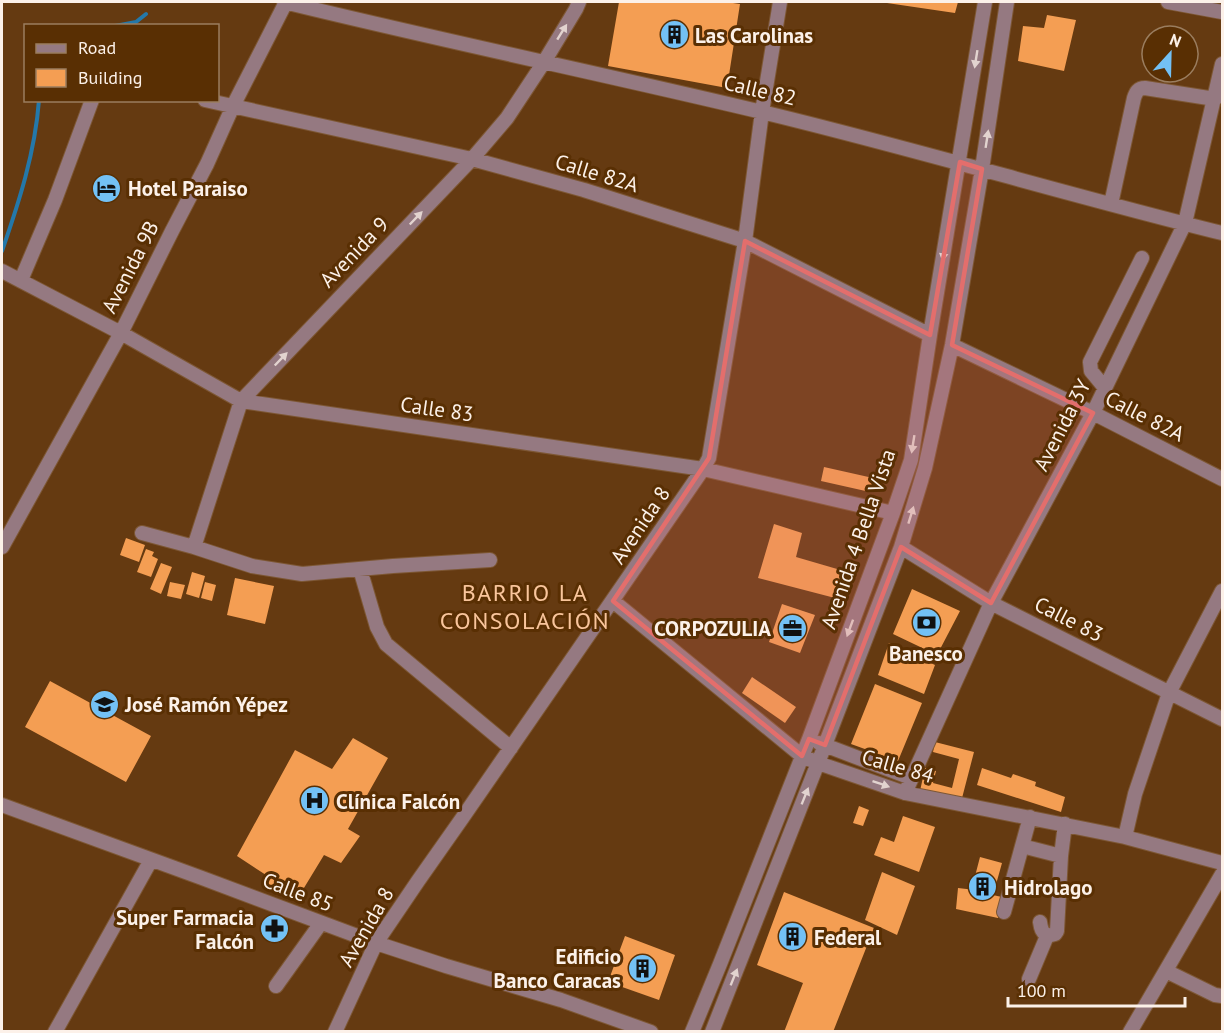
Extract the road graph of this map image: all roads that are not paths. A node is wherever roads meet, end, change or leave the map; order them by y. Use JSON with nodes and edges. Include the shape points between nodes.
{"nodes":[{"id":1,"x":285,"y":2,"type":"edge"},
{"id":2,"x":579,"y":2,"type":"edge"},
{"id":3,"x":780,"y":2,"type":"edge"},
{"id":4,"x":985,"y":2,"type":"edge"},
{"id":5,"x":1007,"y":2,"type":"edge"},
{"id":6,"x":1168,"y":2,"type":"edge"},
{"id":7,"x":1222,"y":12,"type":"edge"},
{"id":8,"x":544,"y":62,"type":"junction"},
{"id":9,"x":1222,"y":64,"type":"edge"},
{"id":10,"x":1215,"y":99,"type":"junction"},
{"id":11,"x":91,"y":102,"type":"edge"},
{"id":12,"x":214,"y":102,"type":"edge"},
{"id":13,"x":233,"y":106,"type":"junction"},
{"id":14,"x":762,"y":112,"type":"junction"},
{"id":15,"x":472,"y":159,"type":"junction"},
{"id":16,"x":960,"y":162,"type":"junction"},
{"id":17,"x":982,"y":169,"type":"junction"},
{"id":18,"x":1111,"y":204,"type":"junction"},
{"id":19,"x":1185,"y":223,"type":"junction"},
{"id":20,"x":1222,"y":232,"type":"edge"},
{"id":21,"x":745,"y":241,"type":"junction"},
{"id":22,"x":1142,"y":258,"type":"dead end"},
{"id":23,"x":2,"y":270,"type":"edge"},
{"id":24,"x":21,"y":280,"type":"junction"},
{"id":25,"x":121,"y":333,"type":"junction"},
{"id":26,"x":930,"y":335,"type":"junction"},
{"id":27,"x":952,"y":345,"type":"junction"},
{"id":28,"x":1105,"y":388,"type":"junction"},
{"id":29,"x":241,"y":401,"type":"junction"},
{"id":30,"x":1093,"y":413,"type":"junction"},
{"id":31,"x":703,"y":469,"type":"junction"},
{"id":32,"x":1222,"y":479,"type":"edge"},
{"id":33,"x":893,"y":513,"type":"junction"},
{"id":34,"x":142,"y":533,"type":"dead end"},
{"id":35,"x":2,"y":547,"type":"edge"},
{"id":36,"x":194,"y":547,"type":"junction"},
{"id":37,"x":901,"y":547,"type":"junction"},
{"id":38,"x":490,"y":560,"type":"dead end"},
{"id":39,"x":360,"y":569,"type":"junction"},
{"id":40,"x":1222,"y":591,"type":"edge"},
{"id":41,"x":613,"y":601,"type":"junction"},
{"id":42,"x":991,"y":603,"type":"junction"},
{"id":43,"x":1169,"y":693,"type":"junction"},
{"id":44,"x":1222,"y":719,"type":"edge"},
{"id":45,"x":809,"y":739,"type":"junction"},
{"id":46,"x":825,"y":745,"type":"junction"},
{"id":47,"x":511,"y":748,"type":"junction"},
{"id":48,"x":802,"y":756,"type":"junction"},
{"id":49,"x":818,"y":763,"type":"junction"},
{"id":50,"x":911,"y":778,"type":"junction"},
{"id":51,"x":905,"y":793,"type":"junction"},
{"id":52,"x":2,"y":805,"type":"edge"},
{"id":53,"x":1030,"y":817,"type":"junction"},
{"id":54,"x":1065,"y":824,"type":"junction"},
{"id":55,"x":1125,"y":837,"type":"junction"},
{"id":56,"x":1022,"y":846,"type":"junction"},
{"id":57,"x":1061,"y":856,"type":"junction"},
{"id":58,"x":151,"y":860,"type":"junction"},
{"id":59,"x":1222,"y":863,"type":"edge"},
{"id":60,"x":1222,"y":874,"type":"edge"},
{"id":61,"x":1004,"y":912,"type":"dead end"},
{"id":62,"x":1040,"y":922,"type":"dead end"},
{"id":63,"x":321,"y":923,"type":"junction"},
{"id":64,"x":1047,"y":936,"type":"junction"},
{"id":65,"x":376,"y":943,"type":"junction"},
{"id":66,"x":1166,"y":971,"type":"junction"},
{"id":67,"x":1029,"y":979,"type":"dead end"},
{"id":68,"x":276,"y":987,"type":"dead end"},
{"id":69,"x":1222,"y":996,"type":"edge"},
{"id":70,"x":55,"y":1032,"type":"edge"},
{"id":71,"x":334,"y":1032,"type":"edge"},
{"id":72,"x":651,"y":1032,"type":"edge"},
{"id":73,"x":692,"y":1032,"type":"edge"},
{"id":74,"x":712,"y":1032,"type":"edge"},
{"id":75,"x":1130,"y":1032,"type":"edge"}],
"edges":[{"from":1,"to":8,"type":"street","name":"Calle 82"},
{"from":1,"to":13,"type":"street","name":"Avenida 9B"},
{"from":8,"to":2,"type":"street","name":"Avenida 9","one_way":true},
{"from":3,"to":14,"type":"street","name":"Avenida 8"},
{"from":4,"to":16,"type":"street","name":"Avenida 4 Bella Vista","one_way":true},
{"from":17,"to":5,"type":"street","name":"Avenida 4 Bella Vista","one_way":true},
{"from":6,"to":7,"type":"street"},
{"from":8,"to":14,"type":"street","name":"Calle 82"},
{"from":8,"to":15,"type":"street","name":"Avenida 9","via":[[507,118]]},
{"from":9,"to":10,"type":"street","name":"Avenida 3Y"},
{"from":10,"to":18,"type":"street","via":[[1145,87],[1136,91]]},
{"from":10,"to":19,"type":"street","name":"Avenida 3Y"},
{"from":11,"to":24,"type":"street"},
{"from":12,"to":13,"type":"street","name":"Calle 82A"},
{"from":13,"to":15,"type":"street","name":"Calle 82A"},
{"from":13,"to":25,"type":"street","name":"Avenida 9B"},
{"from":14,"to":16,"type":"street","name":"Calle 82"},
{"from":14,"to":21,"type":"street","name":"Avenida 8"},
{"from":15,"to":21,"type":"street","name":"Calle 82A","via":[[584,189]]},
{"from":29,"to":15,"type":"street","name":"Avenida 9","one_way":true},
{"from":16,"to":17,"type":"street","name":"Calle 82"},
{"from":16,"to":26,"type":"street","name":"Avenida 4 Bella Vista","one_way":true},
{"from":17,"to":18,"type":"street","name":"Calle 82"},
{"from":17,"to":27,"type":"street","name":"Avenida 4 Bella Vista"},
{"from":18,"to":19,"type":"street","name":"Calle 82"},
{"from":19,"to":20,"type":"street","name":"Calle 82"},
{"from":19,"to":28,"type":"street","name":"Avenida 3Y"},
{"from":21,"to":26,"type":"street","name":"Calle 82A"},
{"from":21,"to":31,"type":"street","name":"Avenida 8","via":[[709,458]]},
{"from":22,"to":28,"type":"street","via":[[1090,362],[1091,371]]},
{"from":23,"to":24,"type":"street","name":"Calle 83"},
{"from":24,"to":25,"type":"street","name":"Calle 83"},
{"from":25,"to":29,"type":"street","name":"Calle 83"},
{"from":25,"to":35,"type":"street","name":"Avenida 9B"},
{"from":26,"to":33,"type":"street","name":"Avenida 4 Bella Vista","one_way":true,"via":[[911,460]]},
{"from":27,"to":30,"type":"street","name":"Calle 82A"},
{"from":37,"to":27,"type":"street","name":"Avenida 4 Bella Vista","one_way":true,"via":[[925,468]]},
{"from":28,"to":30,"type":"street","name":"Avenida 3Y"},
{"from":29,"to":31,"type":"street","name":"Calle 83"},
{"from":29,"to":36,"type":"street","name":"Avenida 9"},
{"from":30,"to":32,"type":"street","name":"Calle 82A"},
{"from":30,"to":42,"type":"street","name":"Avenida 3Y"},
{"from":31,"to":33,"type":"street","name":"Calle 83"},
{"from":31,"to":41,"type":"street","name":"Avenida 8"},
{"from":33,"to":45,"type":"street","name":"Avenida 4 Bella Vista","one_way":true},
{"from":34,"to":36,"type":"street"},
{"from":36,"to":39,"type":"street","via":[[252,566],[302,574]]},
{"from":37,"to":42,"type":"street","name":"Calle 83"},
{"from":37,"to":46,"type":"street","name":"Avenida 4 Bella Vista"},
{"from":38,"to":39,"type":"street"},
{"from":39,"to":47,"type":"street","via":[[386,644]]},
{"from":40,"to":43,"type":"street"},
{"from":41,"to":47,"type":"street","name":"Avenida 8"},
{"from":41,"to":48,"type":"street","name":"Calle 84"},
{"from":42,"to":43,"type":"street","name":"Calle 83"},
{"from":42,"to":50,"type":"street","name":"Avenida 3Y"},
{"from":43,"to":44,"type":"street","name":"Calle 83"},
{"from":43,"to":55,"type":"street","via":[[1135,794]]},
{"from":45,"to":46,"type":"street","name":"Calle 84"},
{"from":45,"to":48,"type":"street","name":"Avenida 4 Bella Vista"},
{"from":46,"to":49,"type":"street","name":"Avenida 4 Bella Vista"},
{"from":46,"to":50,"type":"street","name":"Calle 84"},
{"from":47,"to":65,"type":"street","name":"Avenida 8"},
{"from":48,"to":49,"type":"street","name":"Calle 84"},
{"from":48,"to":73,"type":"street","name":"Avenida 4 Bella Vista"},
{"from":49,"to":51,"type":"street","name":"Calle 84","one_way":true},
{"from":74,"to":49,"type":"street","name":"Avenida 4 Bella Vista","one_way":true},
{"from":50,"to":51,"type":"street","name":"Avenida 3Y"},
{"from":51,"to":53,"type":"street","name":"Calle 84"},
{"from":52,"to":58,"type":"street","name":"Calle 85"},
{"from":53,"to":54,"type":"street","name":"Calle 84"},
{"from":53,"to":56,"type":"street"},
{"from":54,"to":55,"type":"street","name":"Calle 84"},
{"from":54,"to":57,"type":"street"},
{"from":55,"to":59,"type":"street","name":"Calle 84"},
{"from":56,"to":57,"type":"street"},
{"from":56,"to":61,"type":"street"},
{"from":57,"to":64,"type":"street","via":[[1057,931]]},
{"from":58,"to":63,"type":"street","name":"Calle 85"},
{"from":58,"to":70,"type":"street"},
{"from":60,"to":66,"type":"street"},
{"from":62,"to":64,"type":"street"},
{"from":63,"to":65,"type":"street","name":"Calle 85"},
{"from":63,"to":68,"type":"street"},
{"from":64,"to":67,"type":"street"},
{"from":65,"to":71,"type":"street","name":"Avenida 8"},
{"from":65,"to":72,"type":"street","name":"Calle 85"},
{"from":66,"to":69,"type":"street"},
{"from":66,"to":75,"type":"street"}]}
